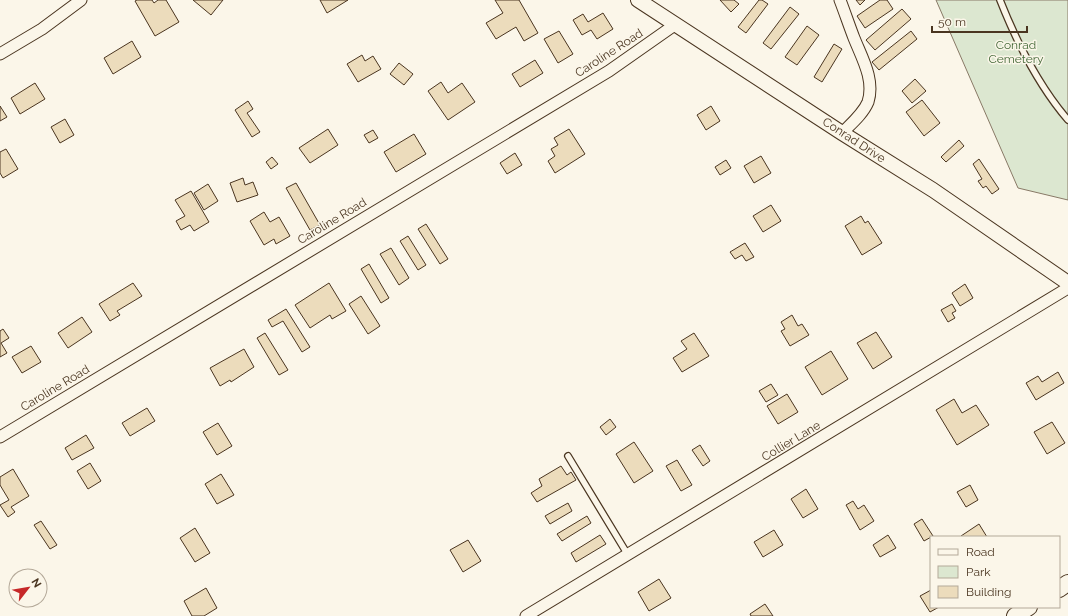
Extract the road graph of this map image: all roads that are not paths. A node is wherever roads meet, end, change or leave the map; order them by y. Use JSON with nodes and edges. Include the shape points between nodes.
{"nodes":[{"id":1,"x":81,"y":0,"type":"edge"},
{"id":2,"x":638,"y":0,"type":"edge"},
{"id":3,"x":840,"y":0,"type":"edge"},
{"id":4,"x":1000,"y":0,"type":"edge"},
{"id":5,"x":676,"y":24,"type":"junction"},
{"id":6,"x":0,"y":54,"type":"edge"},
{"id":7,"x":1068,"y":120,"type":"edge"},
{"id":8,"x":842,"y":133,"type":"junction"},
{"id":9,"x":1068,"y":283,"type":"edge"},
{"id":10,"x":1068,"y":288,"type":"edge"},
{"id":11,"x":0,"y":437,"type":"edge"},
{"id":12,"x":568,"y":456,"type":"dead end"},
{"id":13,"x":628,"y":555,"type":"junction"},
{"id":14,"x":526,"y":616,"type":"edge"}],
"edges":[{"from":1,"to":6,"type":"street","via":[[42,29]]},
{"from":2,"to":5,"type":"street","name":"Conrad Drive"},
{"from":3,"to":8,"type":"street","via":[[864,62],[871,90],[863,111]]},
{"from":4,"to":7,"type":"lane","via":[[1011,29],[1037,77]]},
{"from":5,"to":8,"type":"street","name":"Conrad Drive"},
{"from":5,"to":11,"type":"street","name":"Caroline Road","via":[[609,71]]},
{"from":8,"to":9,"type":"street","name":"Conrad Drive","via":[[933,190]]},
{"from":10,"to":13,"type":"street","name":"Collier Lane"},
{"from":12,"to":13,"type":"lane"},
{"from":13,"to":14,"type":"street","name":"Collier Lane"}]}
